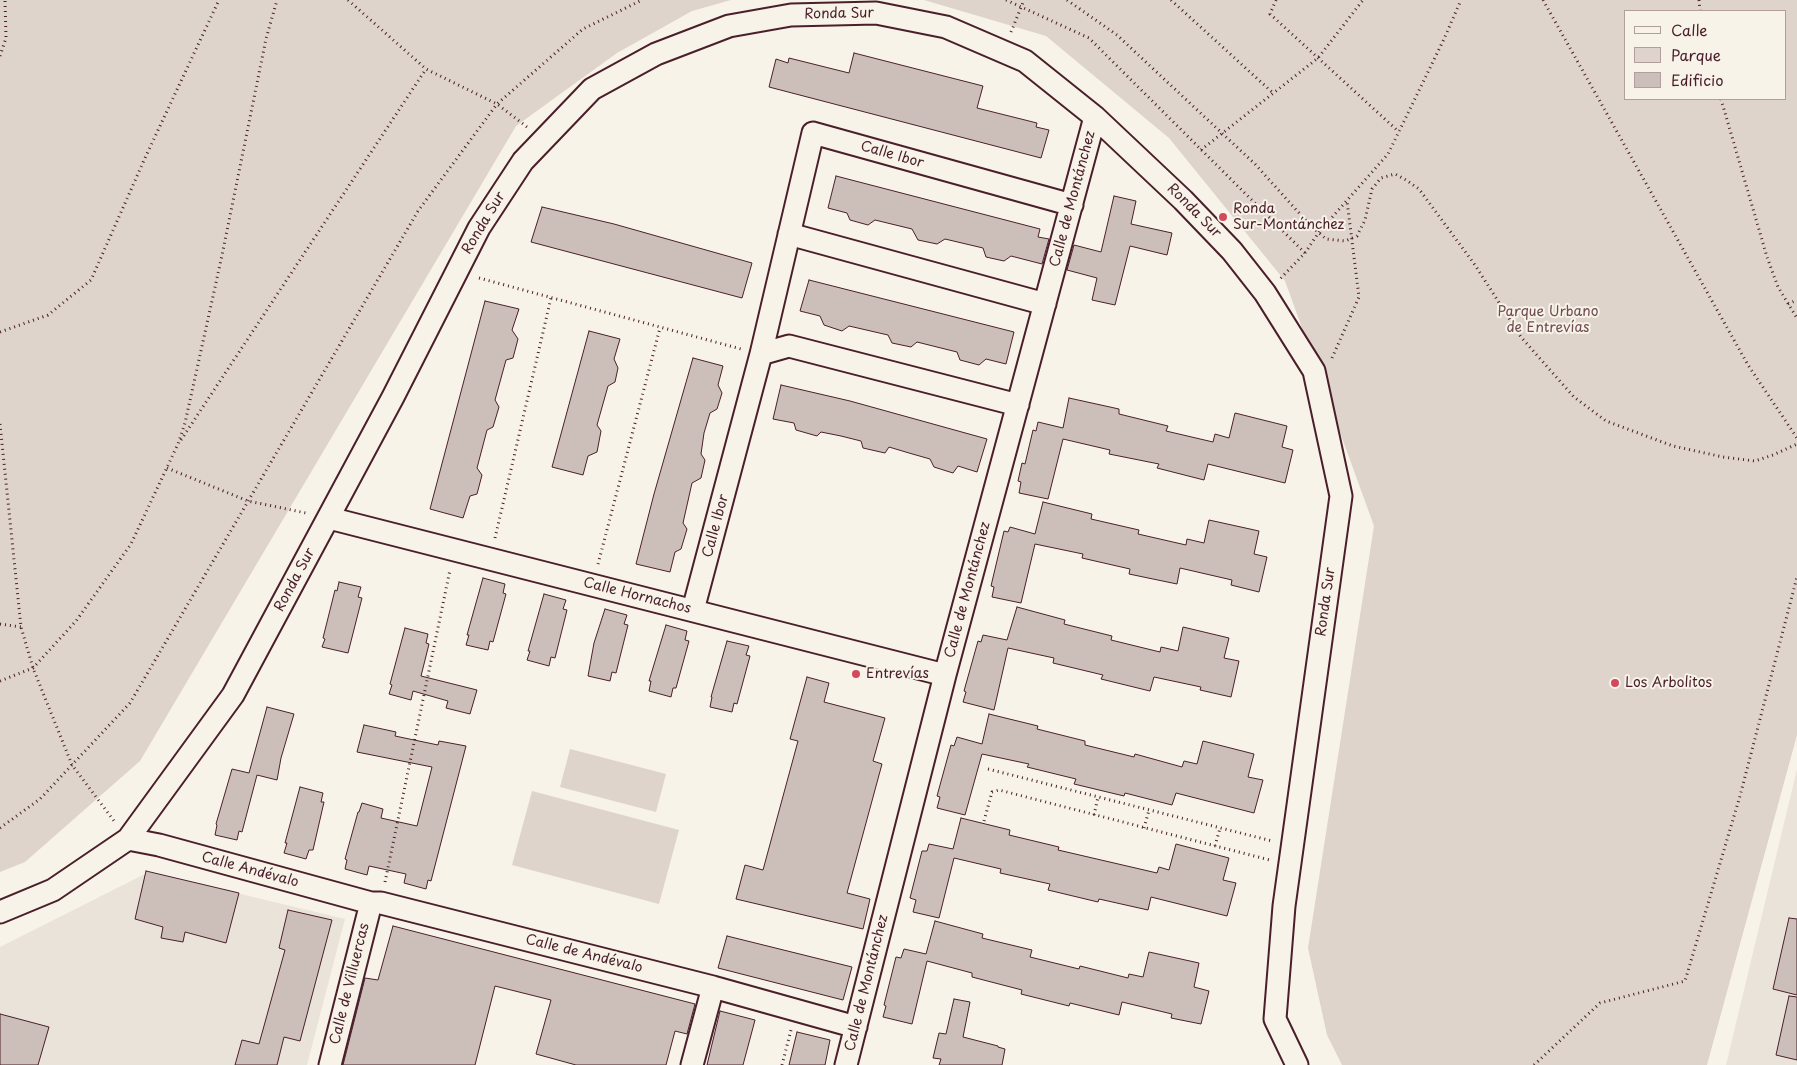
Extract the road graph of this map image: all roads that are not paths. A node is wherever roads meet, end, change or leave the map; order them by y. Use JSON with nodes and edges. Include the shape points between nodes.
{"nodes":[{"id":1,"x":1095,"y":117,"type":"junction"},
{"id":2,"x":1072,"y":205,"type":"junction"},
{"id":3,"x":789,"y":234,"type":"junction"},
{"id":4,"x":1045,"y":304,"type":"junction"},
{"id":5,"x":761,"y":354,"type":"junction"},
{"id":6,"x":1018,"y":405,"type":"junction"},
{"id":7,"x":329,"y":518,"type":"junction"},
{"id":8,"x":693,"y":610,"type":"junction"},
{"id":9,"x":945,"y":675,"type":"junction"},
{"id":10,"x":128,"y":839,"type":"junction"},
{"id":11,"x":376,"y":903,"type":"junction"},
{"id":12,"x":0,"y":912,"type":"edge"},
{"id":13,"x":713,"y":987,"type":"junction"},
{"id":14,"x":856,"y":1027,"type":"junction"},
{"id":15,"x":330,"y":1065,"type":"edge"},
{"id":16,"x":692,"y":1065,"type":"edge"},
{"id":17,"x":846,"y":1065,"type":"edge"},
{"id":18,"x":1296,"y":1065,"type":"edge"}],
"edges":[{"from":1,"to":2,"type":"street","name":"Calle de Montánchez"},
{"from":1,"to":7,"type":"street","name":"Ronda Sur","via":[[1025,61],[946,26],[876,13],[791,15],[729,26],[656,54],[592,89],[523,161],[479,228]]},
{"from":1,"to":18,"type":"street","name":"Ronda Sur","via":[[1210,228],[1265,293],[1314,371],[1341,496],[1284,906],[1275,1019]]},
{"from":2,"to":3,"type":"street","name":"Calle Ibor","via":[[813,133]]},
{"from":2,"to":4,"type":"street","name":"Calle de Montánchez"},
{"from":3,"to":4,"type":"street"},
{"from":3,"to":5,"type":"street","name":"Calle Ibor"},
{"from":4,"to":6,"type":"street","name":"Calle de Montánchez"},
{"from":5,"to":6,"type":"street","via":[[789,346]]},
{"from":5,"to":8,"type":"street","name":"Calle Ibor"},
{"from":6,"to":9,"type":"street","name":"Calle de Montánchez"},
{"from":7,"to":8,"type":"street","name":"Calle Hornachos"},
{"from":7,"to":10,"type":"street","name":"Ronda Sur","via":[[233,695]]},
{"from":8,"to":9,"type":"street","name":"Calle Hornachos"},
{"from":9,"to":14,"type":"street","name":"Calle de Montánchez"},
{"from":10,"to":11,"type":"street","name":"Calle Andévalo"},
{"from":10,"to":12,"type":"street","name":"Ronda Sur","via":[[53,890]]},
{"from":11,"to":13,"type":"street","name":"Calle de Andévalo"},
{"from":11,"to":15,"type":"street","name":"Calle de Villuercas"},
{"from":13,"to":14,"type":"street","name":"Calle de Andévalo"},
{"from":13,"to":16,"type":"street"},
{"from":14,"to":17,"type":"street","name":"Calle de Montánchez"}]}
